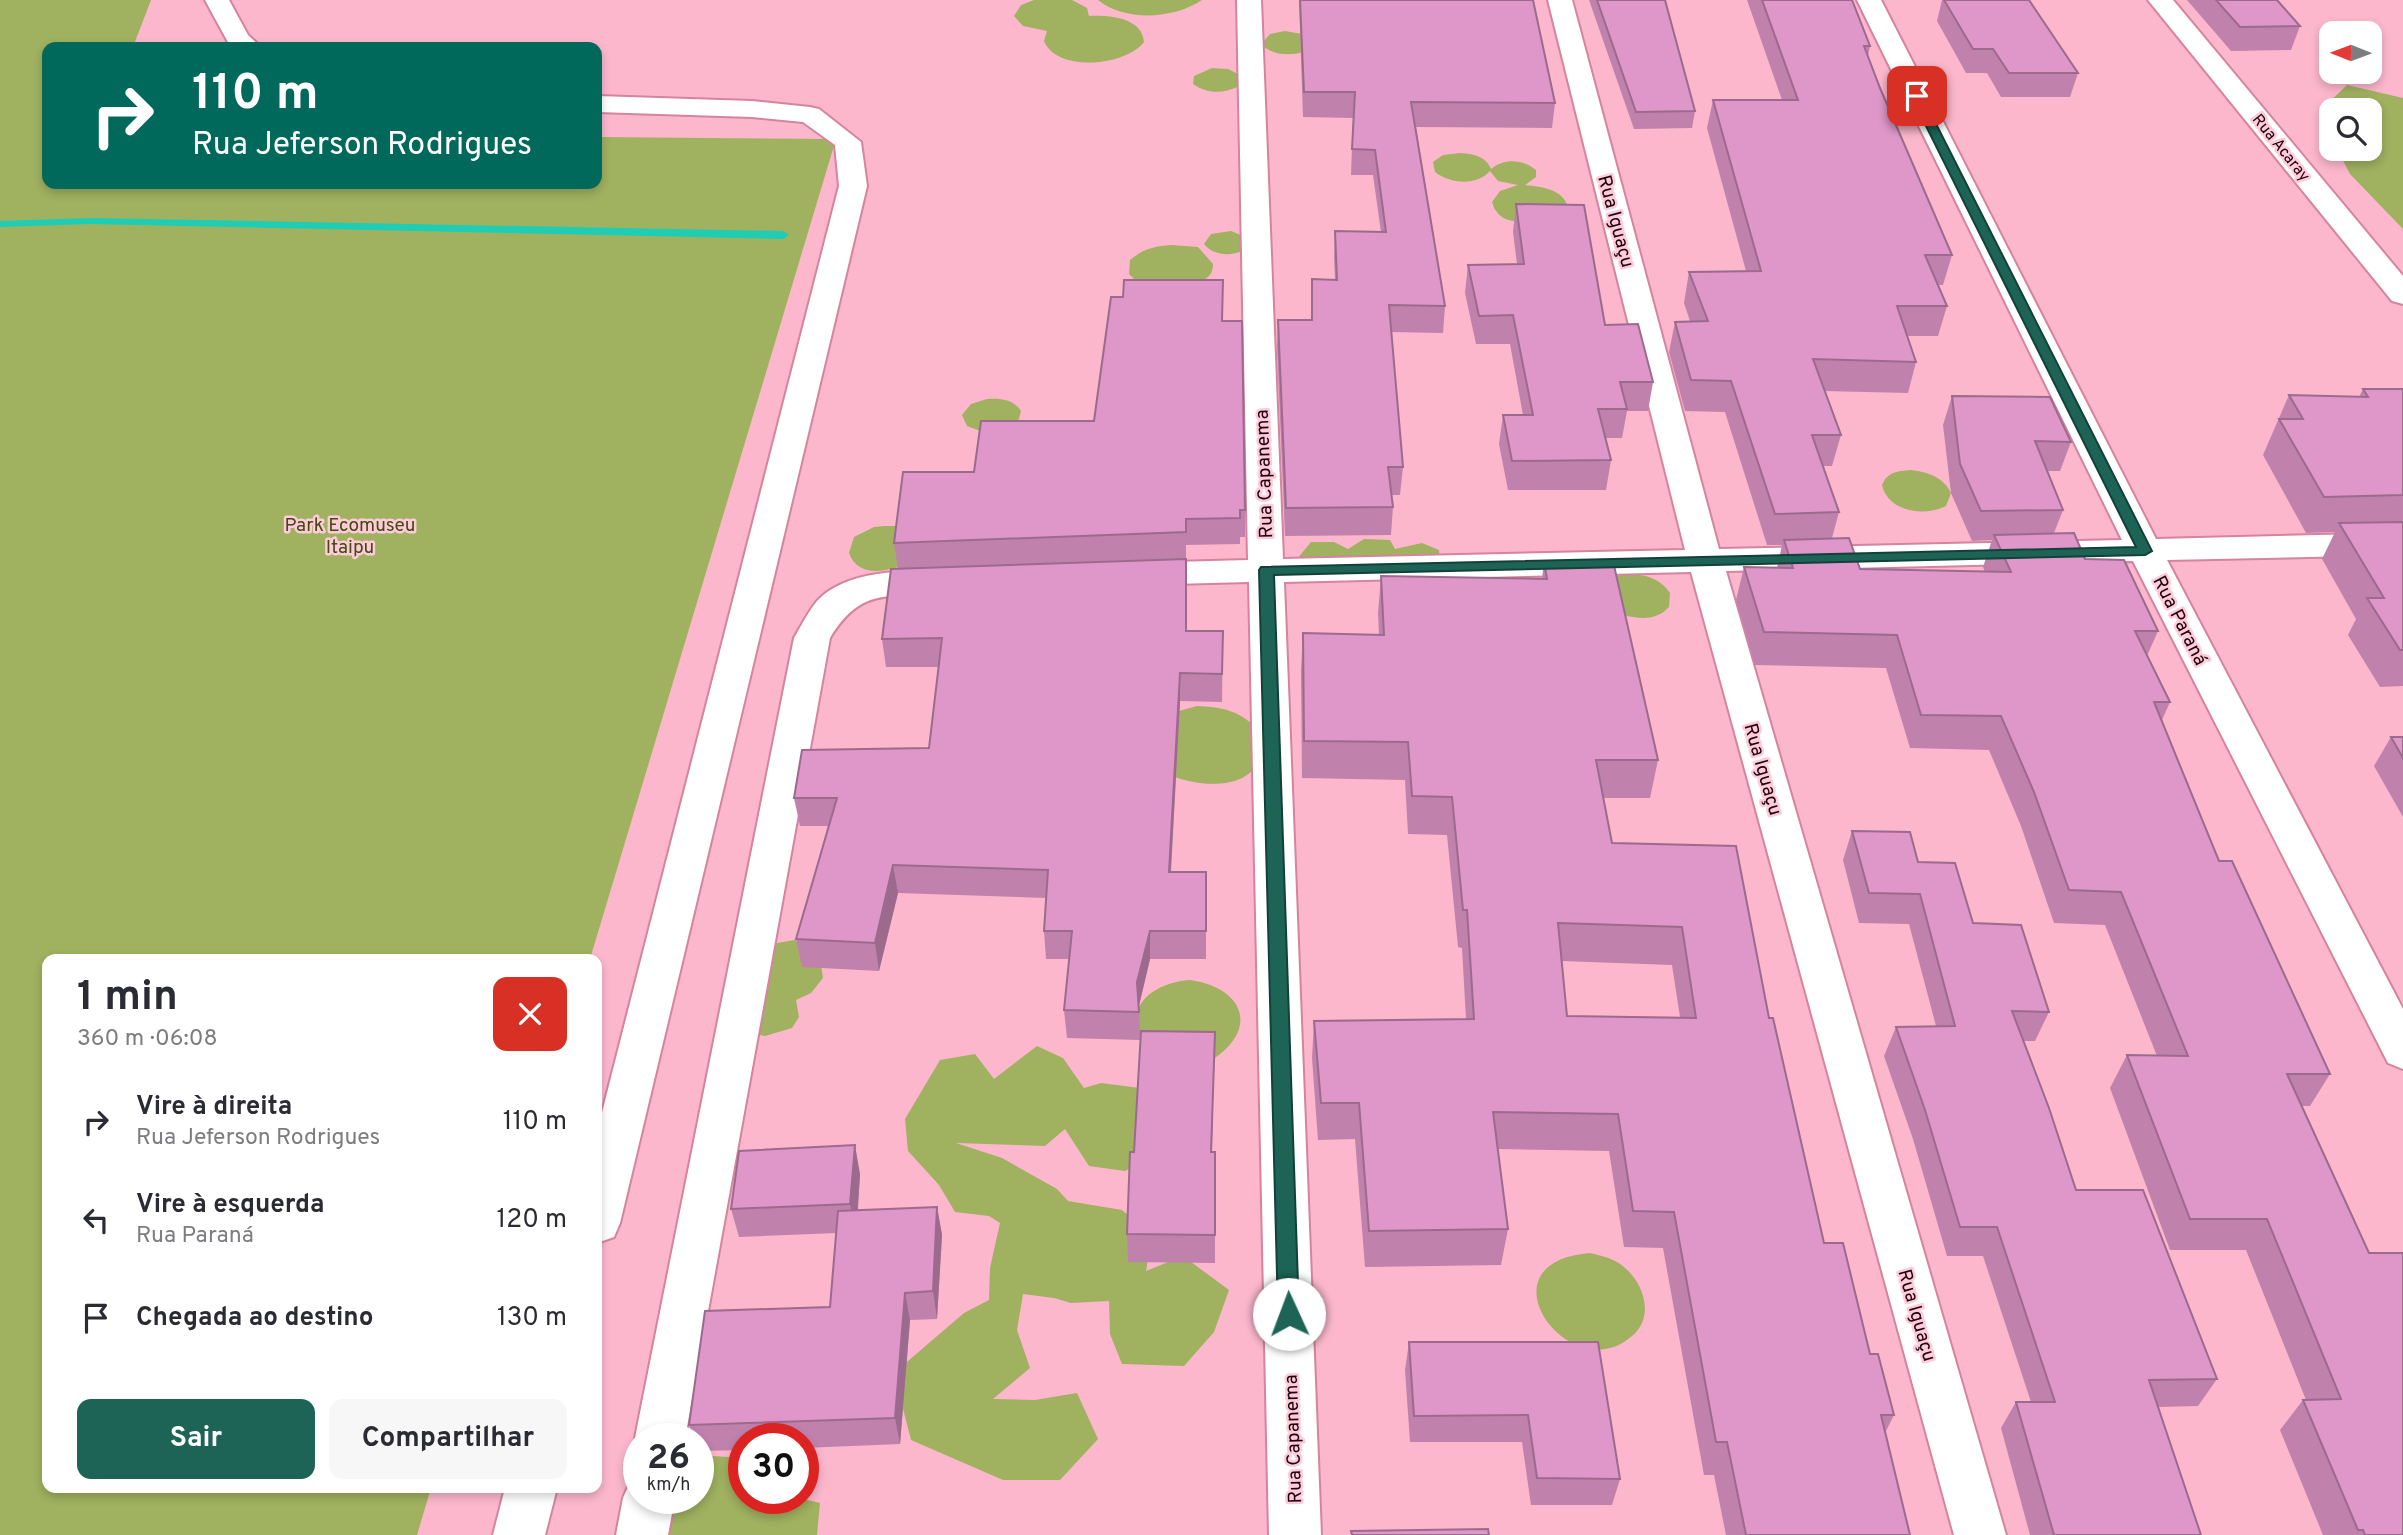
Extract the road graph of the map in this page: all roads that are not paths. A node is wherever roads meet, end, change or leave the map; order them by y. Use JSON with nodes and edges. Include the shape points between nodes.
{"nodes":[{"id":1,"x":217,"y":0,"type":"edge"},
{"id":2,"x":1249,"y":0,"type":"edge"},
{"id":3,"x":1560,"y":0,"type":"edge"},
{"id":4,"x":1869,"y":0,"type":"edge"},
{"id":5,"x":2160,"y":0,"type":"edge"},
{"id":6,"x":242,"y":42,"type":"edge"},
{"id":7,"x":602,"y":104,"type":"edge"},
{"id":8,"x":2403,"y":295,"type":"edge"},
{"id":9,"x":2403,"y":544,"type":"edge"},
{"id":10,"x":2145,"y":551,"type":"junction"},
{"id":11,"x":1705,"y":560,"type":"junction"},
{"id":12,"x":1266,"y":570,"type":"junction"},
{"id":13,"x":1099,"y":576,"type":"edge"},
{"id":14,"x":974,"y":580,"type":"edge"},
{"id":15,"x":2403,"y":1051,"type":"edge"},
{"id":16,"x":602,"y":1203,"type":"edge"},
{"id":17,"x":663,"y":1423,"type":"edge"},
{"id":18,"x":530,"y":1493,"type":"edge"},
{"id":19,"x":646,"y":1514,"type":"edge"},
{"id":20,"x":519,"y":1535,"type":"edge"},
{"id":21,"x":642,"y":1535,"type":"edge"},
{"id":22,"x":1295,"y":1535,"type":"edge"},
{"id":23,"x":1980,"y":1535,"type":"edge"}],
"edges":[{"from":1,"to":6,"type":"street"},
{"from":2,"to":12,"type":"street","name":"Rua Capanema"},
{"from":3,"to":11,"type":"street","name":"Rua Iguaçu"},
{"from":4,"to":10,"type":"street","name":"Rua Paraná"},
{"from":5,"to":8,"type":"street","name":"Rua Acaray"},
{"from":7,"to":16,"type":"street","via":[[810,115],[848,142],[853,186]]},
{"from":9,"to":10,"type":"street"},
{"from":10,"to":11,"type":"street"},
{"from":10,"to":15,"type":"street","name":"Rua Paraná"},
{"from":11,"to":12,"type":"street"},
{"from":11,"to":23,"type":"street","name":"Rua Iguaçu"},
{"from":12,"to":13,"type":"street"},
{"from":12,"to":22,"type":"street","name":"Rua Capanema"},
{"from":14,"to":17,"type":"street","via":[[869,587],[833,606],[812,638]]},
{"from":18,"to":20,"type":"street"},
{"from":19,"to":21,"type":"street"}]}
